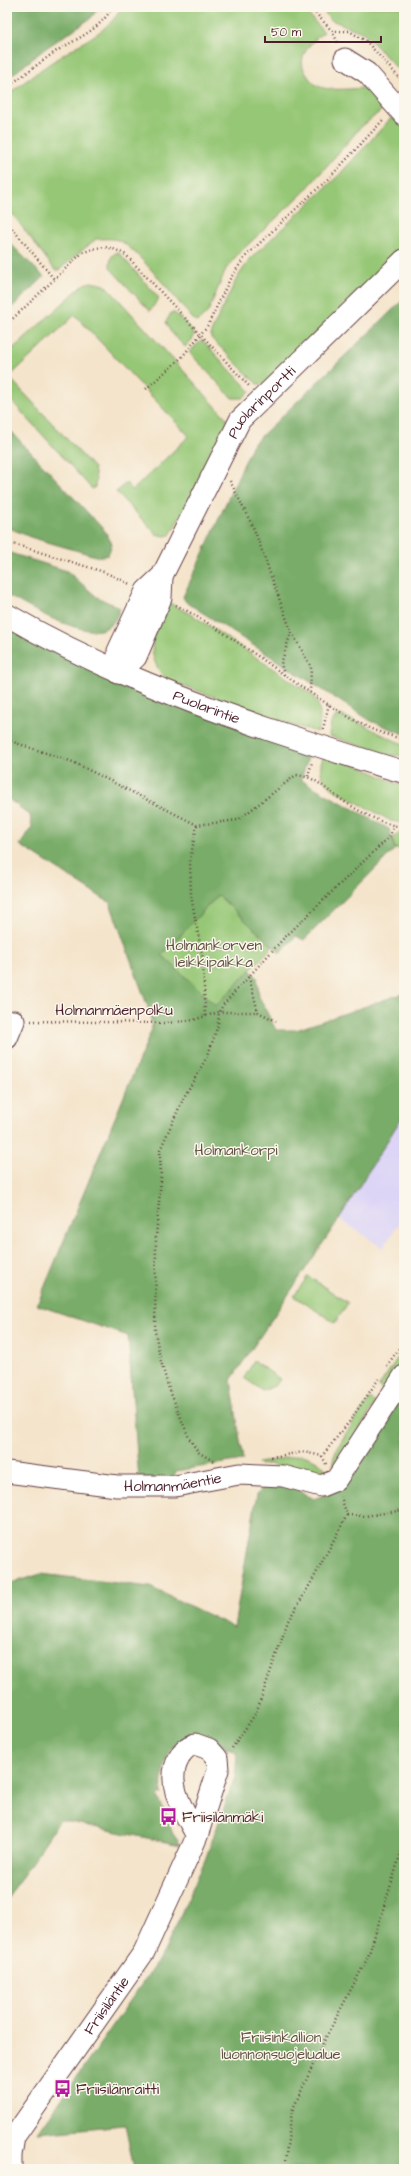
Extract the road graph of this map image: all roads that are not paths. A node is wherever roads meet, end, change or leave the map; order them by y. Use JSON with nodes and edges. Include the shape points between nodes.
{"nodes":[{"id":1,"x":346,"y":59,"type":"road end"},
{"id":2,"x":400,"y":110,"type":"edge"},
{"id":3,"x":404,"y":260,"type":"edge"},
{"id":4,"x":10,"y":618,"type":"edge"},
{"id":5,"x":119,"y":673,"type":"junction"},
{"id":6,"x":404,"y":772,"type":"edge"},
{"id":7,"x":404,"y":1376,"type":"edge"},
{"id":8,"x":7,"y":1472,"type":"edge"},
{"id":9,"x":197,"y":1836,"type":"dead end"},
{"id":10,"x":11,"y":2137,"type":"edge"},
{"id":11,"x":11,"y":2169,"type":"edge"}],
"edges":[{"from":1,"to":2,"type":"street","via":[[367,73]]},
{"from":3,"to":5,"type":"street","name":"Puolarinportti","via":[[240,420],[162,576],[161,598],[136,657]]},
{"from":4,"to":5,"type":"main road","name":"Puolarintie"},
{"from":5,"to":6,"type":"main road","name":"Puolarintie","via":[[217,711],[359,760]]},
{"from":7,"to":8,"type":"street","name":"Holmanmäentie","via":[[336,1480],[321,1486],[283,1476],[239,1474],[174,1486],[117,1486]]},
{"from":9,"to":10,"type":"street","name":"Friisiläntie","via":[[144,1952]]},
{"from":10,"to":11,"type":"street","name":"Friisiläntie"}]}
